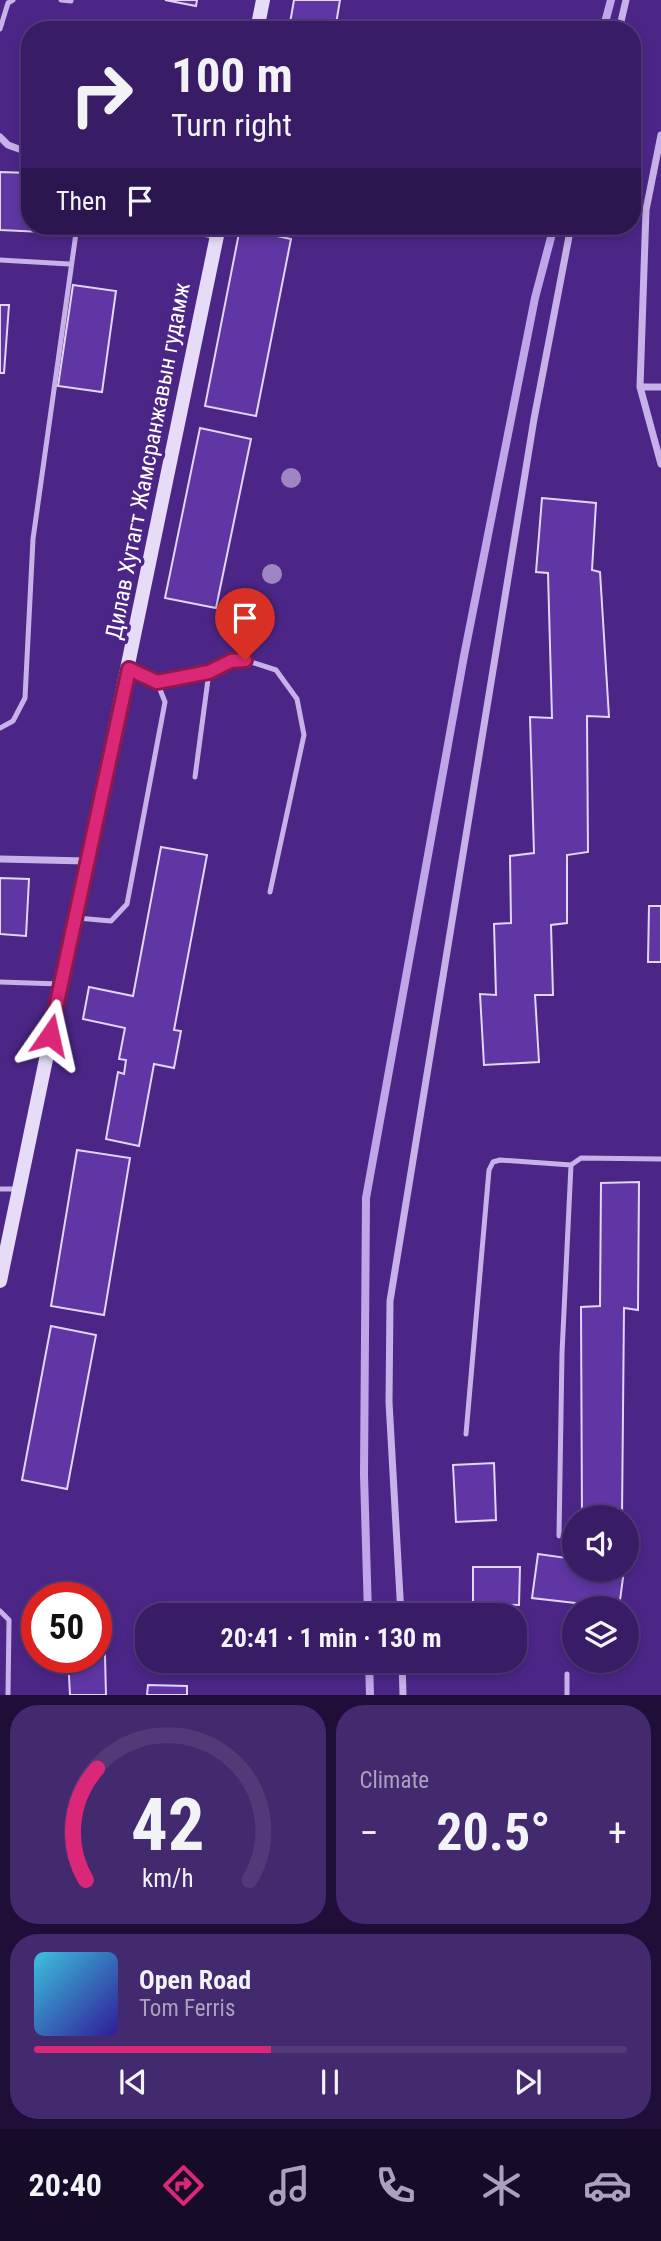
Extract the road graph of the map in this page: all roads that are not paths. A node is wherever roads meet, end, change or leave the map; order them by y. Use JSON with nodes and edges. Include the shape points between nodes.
{"nodes":[{"id":1,"x":13,"y":0,"type":"edge"},
{"id":2,"x":61,"y":0,"type":"edge"},
{"id":3,"x":263,"y":0,"type":"edge"},
{"id":4,"x":626,"y":0,"type":"edge"},
{"id":5,"x":71,"y":1,"type":"edge"},
{"id":6,"x":259,"y":21,"type":"edge"},
{"id":7,"x":621,"y":21,"type":"edge"},
{"id":8,"x":0,"y":29,"type":"edge"},
{"id":9,"x":661,"y":135,"type":"edge"},
{"id":10,"x":0,"y":137,"type":"edge"},
{"id":11,"x":21,"y":150,"type":"edge"},
{"id":12,"x":75,"y":235,"type":"edge"},
{"id":13,"x":217,"y":235,"type":"edge"},
{"id":14,"x":569,"y":235,"type":"edge"},
{"id":15,"x":0,"y":260,"type":"edge"},
{"id":16,"x":69,"y":264,"type":"junction"},
{"id":17,"x":640,"y":387,"type":"junction"},
{"id":18,"x":661,"y":387,"type":"edge"},
{"id":19,"x":661,"y":464,"type":"edge"},
{"id":20,"x":129,"y":669,"type":"junction"},
{"id":21,"x":209,"y":672,"type":"junction"},
{"id":22,"x":157,"y":682,"type":"junction"},
{"id":23,"x":0,"y":728,"type":"edge"},
{"id":24,"x":195,"y":777,"type":"dead end"},
{"id":25,"x":0,"y":859,"type":"edge"},
{"id":26,"x":86,"y":862,"type":"junction"},
{"id":27,"x":270,"y":892,"type":"dead end"},
{"id":28,"x":74,"y":918,"type":"junction"},
{"id":29,"x":0,"y":982,"type":"edge"},
{"id":30,"x":60,"y":984,"type":"junction"},
{"id":31,"x":661,"y":1159,"type":"edge"},
{"id":32,"x":572,"y":1165,"type":"junction"},
{"id":33,"x":0,"y":1189,"type":"edge"},
{"id":34,"x":19,"y":1190,"type":"junction"},
{"id":35,"x":0,"y":1281,"type":"edge"},
{"id":36,"x":466,"y":1434,"type":"dead end"},
{"id":37,"x":559,"y":1536,"type":"dead end"},
{"id":38,"x":400,"y":1603,"type":"edge"},
{"id":39,"x":0,"y":1611,"type":"edge"},
{"id":40,"x":402,"y":1673,"type":"edge"},
{"id":41,"x":567,"y":1674,"type":"dead end"},
{"id":42,"x":8,"y":1695,"type":"edge"},
{"id":43,"x":403,"y":1695,"type":"edge"},
{"id":44,"x":567,"y":1695,"type":"edge"}],
"edges":[{"from":1,"to":8,"type":"lane"},
{"from":2,"to":5,"type":"lane"},
{"from":3,"to":6,"type":"main road"},
{"from":4,"to":7,"type":"street"},
{"from":9,"to":17,"type":"street","via":[[646,209]]},
{"from":10,"to":11,"type":"street"},
{"from":12,"to":16,"type":"lane"},
{"from":13,"to":20,"type":"main road","name":"Дилав Хутагт Жамсранжавын гудамж"},
{"from":14,"to":38,"type":"street","via":[[534,419],[390,1301],[389,1402]]},
{"from":15,"to":16,"type":"lane"},
{"from":16,"to":23,"type":"lane","via":[[33,539],[24,698],[13,722]]},
{"from":17,"to":18,"type":"street"},
{"from":17,"to":19,"type":"street"},
{"from":20,"to":22,"type":"lane"},
{"from":20,"to":26,"type":"main road","name":"Дилав Хутагт Жамсранжавын гудамж"},
{"from":21,"to":22,"type":"lane"},
{"from":21,"to":24,"type":"lane"},
{"from":21,"to":27,"type":"lane","via":[[245,660],[276,670],[297,699],[304,735]]},
{"from":22,"to":28,"type":"lane","via":[[165,702],[127,904],[111,921]]},
{"from":25,"to":26,"type":"street"},
{"from":26,"to":28,"type":"main road","name":"Дилав Хутагт Жамсранжавын гудамж"},
{"from":28,"to":30,"type":"main road","name":"Дилав Хутагт Жамсранжавын гудамж"},
{"from":29,"to":30,"type":"lane"},
{"from":30,"to":34,"type":"main road","name":"Дилав Хутагт Жамсранжавын гудамж"},
{"from":31,"to":32,"type":"lane","via":[[581,1158]]},
{"from":32,"to":36,"type":"lane","via":[[500,1160],[489,1170]]},
{"from":32,"to":37,"type":"lane"},
{"from":33,"to":34,"type":"lane"},
{"from":34,"to":35,"type":"main road","name":"Дилав Хутагт Жамсранжавын гудамж"},
{"from":39,"to":42,"type":"lane","via":[[9,1620]]},
{"from":40,"to":43,"type":"street"},
{"from":41,"to":44,"type":"lane"}]}
